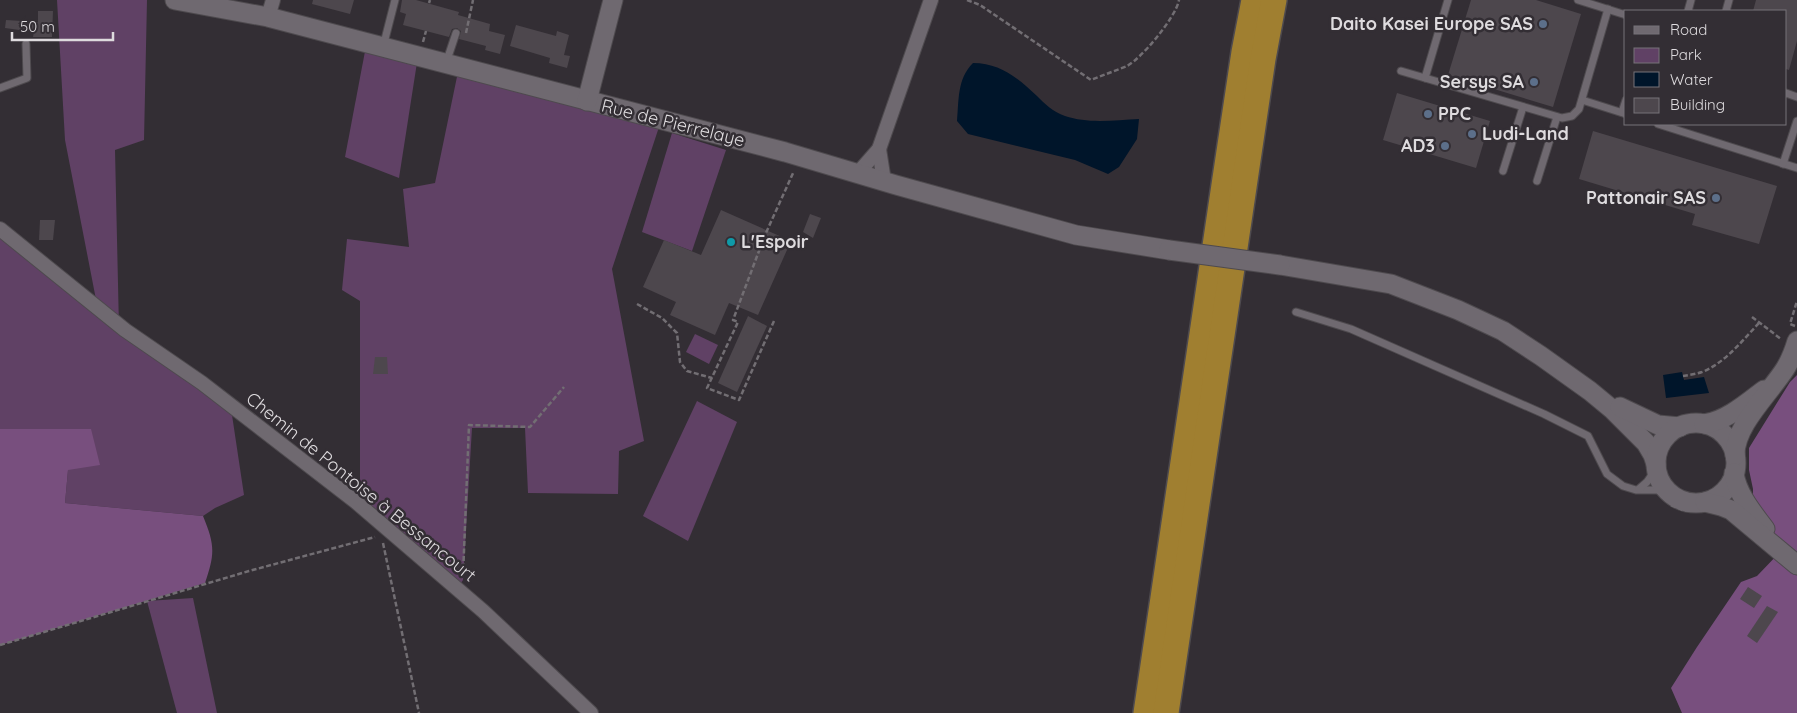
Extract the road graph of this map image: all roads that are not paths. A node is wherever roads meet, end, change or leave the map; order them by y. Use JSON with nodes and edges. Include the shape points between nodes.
{"nodes":[{"id":1,"x":175,"y":0,"type":"edge"},
{"id":2,"x":395,"y":0,"type":"edge"},
{"id":3,"x":613,"y":0,"type":"edge"},
{"id":4,"x":931,"y":0,"type":"edge"},
{"id":5,"x":936,"y":0,"type":"edge"},
{"id":6,"x":1254,"y":0,"type":"edge"},
{"id":7,"x":1274,"y":0,"type":"edge"},
{"id":8,"x":1448,"y":0,"type":"edge"},
{"id":9,"x":1578,"y":0,"type":"edge"},
{"id":10,"x":271,"y":8,"type":"edge"},
{"id":11,"x":1608,"y":9,"type":"junction"},
{"id":12,"x":1624,"y":14,"type":"edge"},
{"id":13,"x":456,"y":33,"type":"dead end"},
{"id":14,"x":26,"y":44,"type":"dead end"},
{"id":15,"x":383,"y":47,"type":"junction"},
{"id":16,"x":446,"y":63,"type":"junction"},
{"id":17,"x":1401,"y":71,"type":"dead end"},
{"id":18,"x":1425,"y":78,"type":"junction"},
{"id":19,"x":0,"y":88,"type":"edge"},
{"id":20,"x":1582,"y":100,"type":"junction"},
{"id":21,"x":587,"y":101,"type":"junction"},
{"id":22,"x":1523,"y":107,"type":"junction"},
{"id":23,"x":1624,"y":113,"type":"edge"},
{"id":24,"x":1557,"y":117,"type":"junction"},
{"id":25,"x":1797,"y":121,"type":"edge"},
{"id":26,"x":1661,"y":125,"type":"edge"},
{"id":27,"x":879,"y":149,"type":"junction"},
{"id":28,"x":1783,"y":164,"type":"junction"},
{"id":29,"x":1797,"y":168,"type":"edge"},
{"id":30,"x":1503,"y":171,"type":"dead end"},
{"id":31,"x":858,"y":173,"type":"junction"},
{"id":32,"x":884,"y":181,"type":"junction"},
{"id":33,"x":1537,"y":182,"type":"dead end"},
{"id":34,"x":0,"y":229,"type":"edge"},
{"id":35,"x":1296,"y":312,"type":"dead end"},
{"id":36,"x":1796,"y":345,"type":"edge"},
{"id":37,"x":1773,"y":384,"type":"junction"},
{"id":38,"x":1590,"y":391,"type":"junction"},
{"id":39,"x":1704,"y":424,"type":"junction"},
{"id":40,"x":1680,"y":427,"type":"junction"},
{"id":41,"x":1734,"y":464,"type":"junction"},
{"id":42,"x":1656,"y":466,"type":"junction"},
{"id":43,"x":1636,"y":490,"type":"junction"},
{"id":44,"x":1672,"y":495,"type":"junction"},
{"id":45,"x":1699,"y":507,"type":"junction"},
{"id":46,"x":1792,"y":560,"type":"edge"},
{"id":47,"x":591,"y":713,"type":"edge"},
{"id":48,"x":1146,"y":713,"type":"edge"},
{"id":49,"x":1166,"y":713,"type":"edge"}],
"edges":[{"from":1,"to":10,"type":"main road","name":"Rue de Pierrelaye"},
{"from":2,"to":15,"type":"lane"},
{"from":3,"to":21,"type":"main road"},
{"from":4,"to":5,"type":"street"},
{"from":4,"to":27,"type":"street"},
{"from":6,"to":48,"type":"highway"},
{"from":7,"to":49,"type":"highway"},
{"from":8,"to":18,"type":"lane"},
{"from":9,"to":11,"type":"lane"},
{"from":10,"to":15,"type":"main road","name":"Rue de Pierrelaye"},
{"from":11,"to":12,"type":"lane"},
{"from":11,"to":20,"type":"lane"},
{"from":13,"to":16,"type":"lane"},
{"from":14,"to":19,"type":"lane","via":[[27,78]]},
{"from":15,"to":16,"type":"main road","name":"Rue de Pierrelaye"},
{"from":16,"to":21,"type":"main road","name":"Rue de Pierrelaye"},
{"from":17,"to":18,"type":"lane"},
{"from":18,"to":22,"type":"lane"},
{"from":20,"to":23,"type":"lane"},
{"from":20,"to":24,"type":"lane","via":[[1572,116]]},
{"from":21,"to":31,"type":"main road","name":"Rue de Pierrelaye"},
{"from":22,"to":24,"type":"lane"},
{"from":22,"to":30,"type":"lane"},
{"from":24,"to":33,"type":"lane"},
{"from":25,"to":28,"type":"lane"},
{"from":26,"to":28,"type":"lane"},
{"from":27,"to":31,"type":"street"},
{"from":27,"to":32,"type":"street"},
{"from":28,"to":29,"type":"lane"},
{"from":31,"to":32,"type":"main road","name":"Rue de Pierrelaye"},
{"from":32,"to":38,"type":"main road","name":"Rue de Pierrelaye","bridge":true,"via":[[1076,235],[1391,284],[1502,331]]},
{"from":34,"to":47,"type":"street","name":"Chemin de Pontoise à Bessancourt","via":[[125,330],[202,383],[356,502],[462,593]]},
{"from":35,"to":43,"type":"lane","via":[[1351,329],[1588,436],[1607,474],[1623,486]]},
{"from":36,"to":37,"type":"main road","via":[[1788,364]]},
{"from":37,"to":39,"type":"main road","via":[[1724,417]]},
{"from":37,"to":41,"type":"main road","via":[[1740,432]]},
{"from":38,"to":40,"type":"main road","via":[[1652,423]]},
{"from":38,"to":42,"type":"main road","via":[[1634,429],[1650,449]]},
{"from":39,"to":40,"type":"main road"},
{"from":39,"to":41,"type":"main road","via":[[1729,442]]},
{"from":40,"to":42,"type":"main road","via":[[1668,434],[1660,445]]},
{"from":41,"to":45,"type":"main road","via":[[1729,486]]},
{"from":41,"to":46,"type":"main road","via":[[1738,486],[1748,505]]},
{"from":42,"to":43,"type":"lane","via":[[1644,486]]},
{"from":42,"to":44,"type":"main road","via":[[1663,486]]},
{"from":43,"to":44,"type":"lane","via":[[1650,489]]},
{"from":44,"to":45,"type":"main road"},
{"from":45,"to":46,"type":"main road","via":[[1721,506],[1731,510]]}]}
